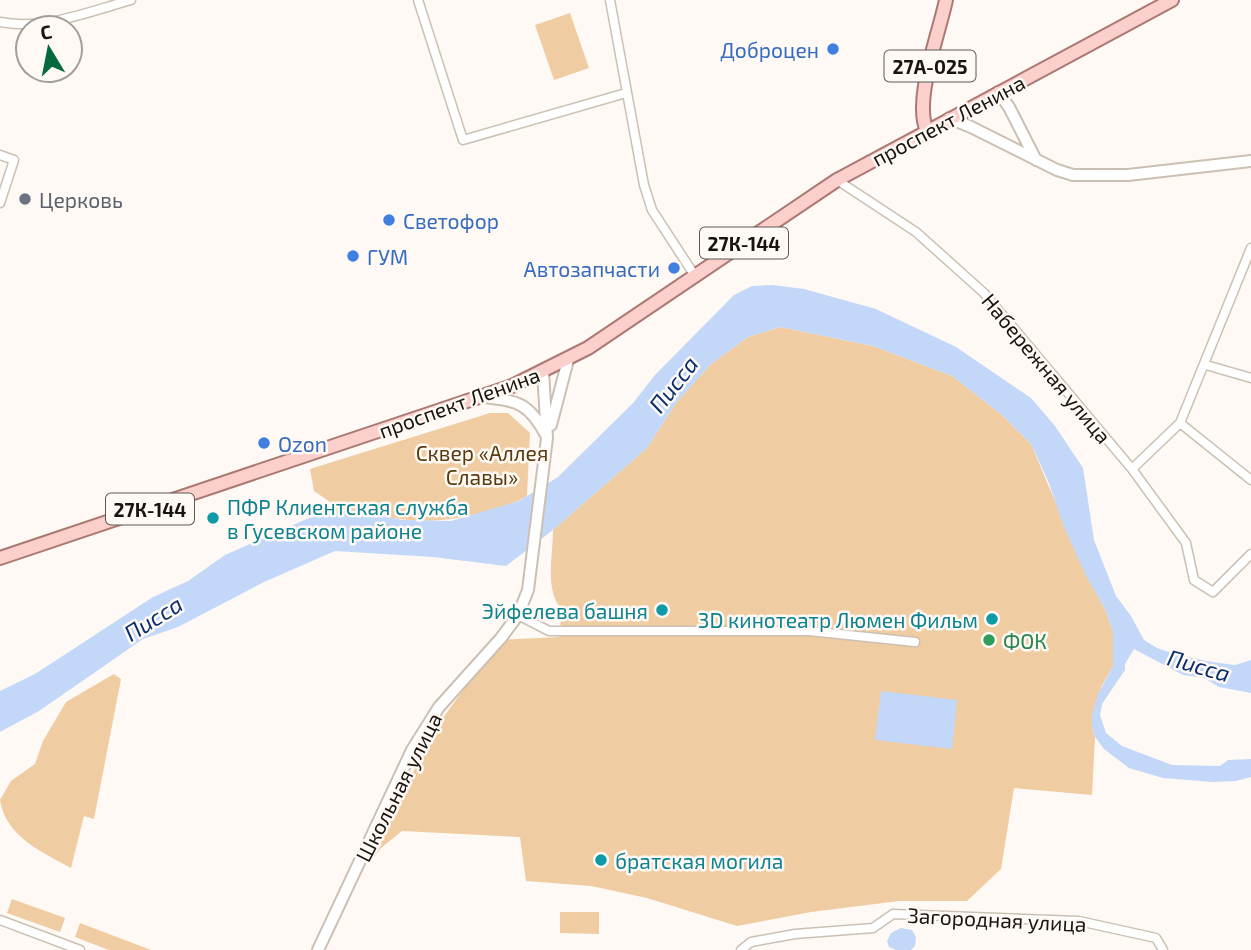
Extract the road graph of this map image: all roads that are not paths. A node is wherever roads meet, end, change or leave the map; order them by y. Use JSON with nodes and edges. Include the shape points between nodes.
{"nodes":[{"id":1,"x":131,"y":0,"type":"edge"},
{"id":2,"x":418,"y":0,"type":"edge"},
{"id":3,"x":610,"y":0,"type":"edge"},
{"id":4,"x":946,"y":0,"type":"edge"},
{"id":5,"x":1172,"y":0,"type":"edge"},
{"id":6,"x":0,"y":22,"type":"edge"},
{"id":7,"x":998,"y":92,"type":"junction"},
{"id":8,"x":626,"y":93,"type":"junction"},
{"id":9,"x":948,"y":118,"type":"junction"},
{"id":10,"x":927,"y":131,"type":"junction"},
{"id":11,"x":0,"y":155,"type":"edge"},
{"id":12,"x":1036,"y":160,"type":"junction"},
{"id":13,"x":1251,"y":161,"type":"edge"},
{"id":14,"x":837,"y":180,"type":"junction"},
{"id":15,"x":0,"y":203,"type":"edge"},
{"id":16,"x":1251,"y":248,"type":"edge"},
{"id":17,"x":695,"y":276,"type":"junction"},
{"id":18,"x":568,"y":360,"type":"junction"},
{"id":19,"x":1206,"y":365,"type":"junction"},
{"id":20,"x":544,"y":371,"type":"junction"},
{"id":21,"x":1251,"y":378,"type":"edge"},
{"id":22,"x":481,"y":397,"type":"junction"},
{"id":23,"x":1180,"y":423,"type":"junction"},
{"id":24,"x":547,"y":438,"type":"junction"},
{"id":25,"x":1132,"y":469,"type":"junction"},
{"id":26,"x":1251,"y":480,"type":"edge"},
{"id":27,"x":1251,"y":554,"type":"edge"},
{"id":28,"x":0,"y":558,"type":"edge"},
{"id":29,"x":517,"y":615,"type":"junction"},
{"id":30,"x":915,"y":642,"type":"dead end"},
{"id":31,"x":0,"y":920,"type":"edge"},
{"id":32,"x":60,"y":947,"type":"edge"},
{"id":33,"x":1162,"y":947,"type":"edge"},
{"id":34,"x":80,"y":950,"type":"edge"},
{"id":35,"x":318,"y":950,"type":"edge"},
{"id":36,"x":741,"y":950,"type":"edge"}],
"edges":[{"from":1,"to":6,"type":"street","via":[[38,23]]},
{"from":2,"to":8,"type":"street","via":[[463,140]]},
{"from":3,"to":8,"type":"street"},
{"from":4,"to":10,"type":"main road","number":"27А-025","via":[[922,102]]},
{"from":5,"to":7,"type":"main road","name":"проспект Ленина","number":"27К-144"},
{"from":7,"to":9,"type":"main road","name":"проспект Ленина","number":"27К-144"},
{"from":7,"to":12,"type":"main road"},
{"from":8,"to":17,"type":"street","via":[[652,209]]},
{"from":9,"to":10,"type":"main road","name":"проспект Ленина","number":"27К-144"},
{"from":9,"to":12,"type":"main road"},
{"from":10,"to":14,"type":"main road","name":"проспект Ленина","number":"27К-144"},
{"from":11,"to":15,"type":"street","via":[[13,160]]},
{"from":12,"to":13,"type":"main road","via":[[1086,176]]},
{"from":14,"to":17,"type":"main road","name":"проспект Ленина","number":"27К-144"},
{"from":14,"to":25,"type":"street","name":"Набережная улица","via":[[916,232],[984,293]]},
{"from":16,"to":19,"type":"street"},
{"from":17,"to":18,"type":"main road","name":"проспект Ленина","number":"27К-144"},
{"from":18,"to":20,"type":"main road","name":"проспект Ленина","number":"27К-144"},
{"from":18,"to":24,"type":"main road","name":"Школьная улица"},
{"from":19,"to":21,"type":"street"},
{"from":19,"to":23,"type":"street"},
{"from":20,"to":22,"type":"main road","name":"проспект Ленина","number":"27К-144"},
{"from":20,"to":24,"type":"main road","name":"Школьная улица"},
{"from":22,"to":24,"type":"main road","via":[[512,400],[527,407]]},
{"from":22,"to":28,"type":"main road","name":"проспект Ленина","number":"27К-144"},
{"from":23,"to":25,"type":"street"},
{"from":23,"to":26,"type":"street"},
{"from":24,"to":29,"type":"main road","name":"Школьная улица","via":[[533,562]]},
{"from":25,"to":27,"type":"street","name":"Набережная улица","via":[[1186,543],[1194,580],[1213,592]]},
{"from":29,"to":30,"type":"street","via":[[549,631],[809,631]]},
{"from":29,"to":35,"type":"main road","name":"Школьная улица","via":[[439,706],[412,750]]},
{"from":31,"to":32,"type":"street"},
{"from":32,"to":34,"type":"street"},
{"from":33,"to":36,"type":"street","name":"Загородная улица","via":[[1156,938],[1079,921],[893,914],[873,929],[795,934],[751,942]]}]}
